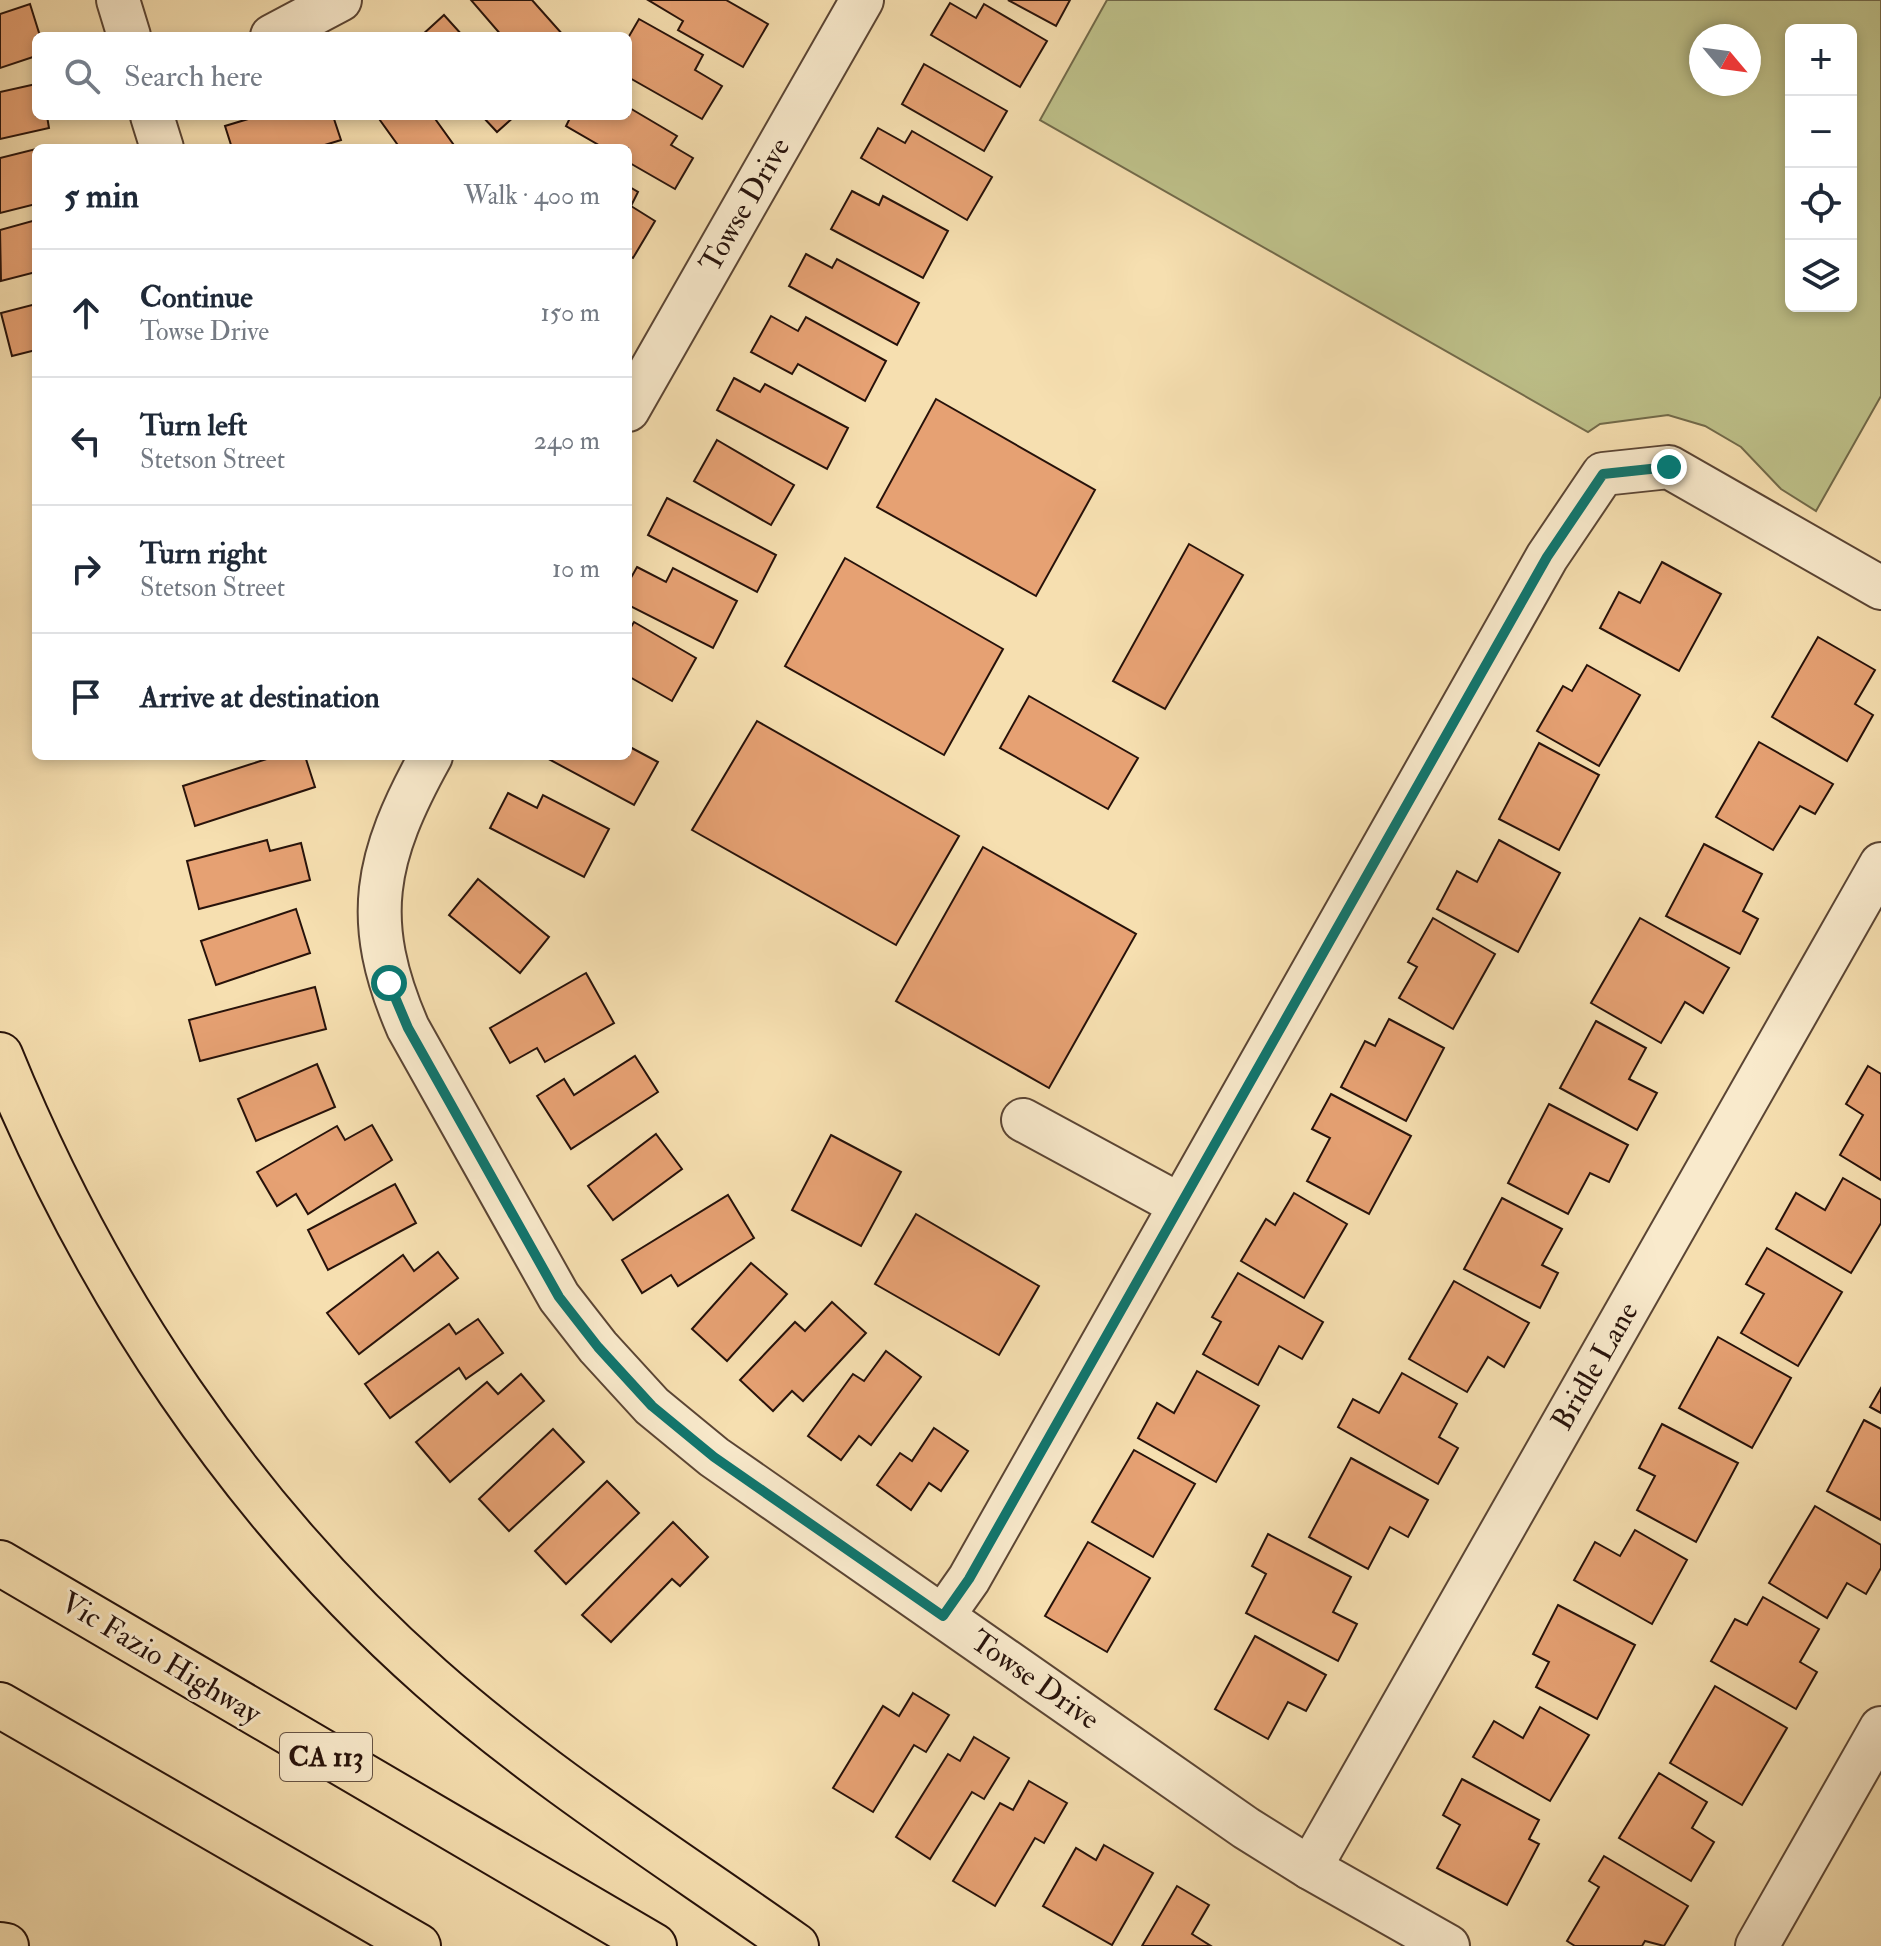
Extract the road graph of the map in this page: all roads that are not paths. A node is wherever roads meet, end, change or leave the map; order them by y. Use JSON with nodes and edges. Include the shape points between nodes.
{"nodes":[{"id":1,"x":118,"y":0,"type":"edge"},
{"id":2,"x":340,"y":0,"type":"edge"},
{"id":3,"x":862,"y":0,"type":"edge"},
{"id":4,"x":128,"y":32,"type":"edge"},
{"id":5,"x":280,"y":32,"type":"edge"},
{"id":6,"x":153,"y":120,"type":"edge"},
{"id":7,"x":161,"y":144,"type":"edge"},
{"id":8,"x":632,"y":403,"type":"edge"},
{"id":9,"x":1881,"y":588,"type":"edge"},
{"id":10,"x":429,"y":760,"type":"edge"},
{"id":11,"x":1881,"y":864,"type":"edge"},
{"id":12,"x":0,"y":1055,"type":"edge"},
{"id":13,"x":1023,"y":1120,"type":"dead end"},
{"id":14,"x":1180,"y":1205,"type":"junction"},
{"id":15,"x":0,"y":1563,"type":"edge"},
{"id":16,"x":943,"y":1616,"type":"junction"},
{"id":17,"x":0,"y":1705,"type":"edge"},
{"id":18,"x":1881,"y":1728,"type":"edge"},
{"id":19,"x":1310,"y":1868,"type":"junction"},
{"id":20,"x":0,"y":1945,"type":"edge"},
{"id":21,"x":6,"y":1946,"type":"edge"},
{"id":22,"x":418,"y":1946,"type":"edge"},
{"id":23,"x":654,"y":1946,"type":"edge"},
{"id":24,"x":796,"y":1946,"type":"edge"},
{"id":25,"x":1448,"y":1946,"type":"edge"},
{"id":26,"x":1757,"y":1946,"type":"edge"}],
"edges":[{"from":1,"to":4,"type":"street"},
{"from":2,"to":5,"type":"street"},
{"from":3,"to":8,"type":"street","name":"Towse Drive"},
{"from":6,"to":7,"type":"street"},
{"from":9,"to":14,"type":"street","via":[[1669,467],[1603,474],[1547,557]]},
{"from":10,"to":16,"type":"street","name":"Towse Drive","via":[[395,829],[381,873],[378,931],[389,983],[408,1028],[559,1297],[652,1406],[714,1457]]},
{"from":11,"to":19,"type":"street","name":"Bridle Lane"},
{"from":12,"to":24,"type":"highway","via":[[30,1130],[115,1294],[183,1399],[301,1545],[419,1666],[491,1728]]},
{"from":13,"to":14,"type":"street"},
{"from":14,"to":16,"type":"street","via":[[969,1579]]},
{"from":15,"to":23,"type":"highway","name":"Vic Fazio Highway","number":"CA 113"},
{"from":16,"to":19,"type":"street","name":"Towse Drive"},
{"from":17,"to":22,"type":"highway"},
{"from":18,"to":26,"type":"street"},
{"from":19,"to":25,"type":"street","name":"Towse Drive"},
{"from":20,"to":21,"type":"highway"}]}
